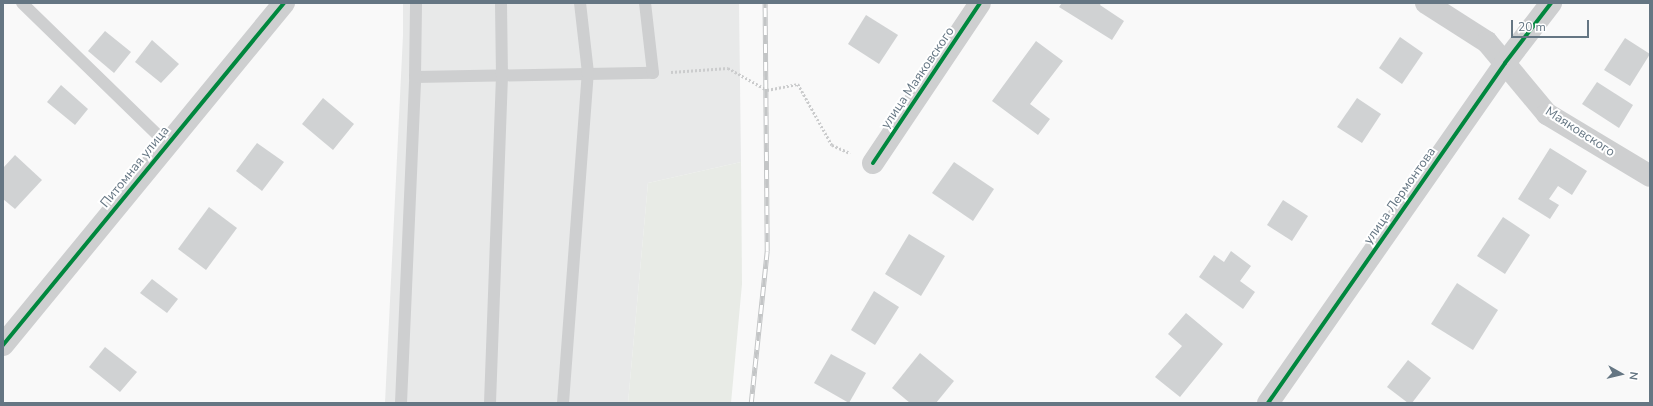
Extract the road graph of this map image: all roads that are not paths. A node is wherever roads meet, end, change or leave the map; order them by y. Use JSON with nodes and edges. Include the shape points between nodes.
{"nodes":[{"id":1,"x":22,"y":3,"type":"edge"},
{"id":2,"x":284,"y":3,"type":"edge"},
{"id":3,"x":416,"y":3,"type":"edge"},
{"id":4,"x":501,"y":3,"type":"edge"},
{"id":5,"x":580,"y":3,"type":"edge"},
{"id":6,"x":645,"y":3,"type":"edge"},
{"id":7,"x":980,"y":3,"type":"edge"},
{"id":8,"x":1426,"y":3,"type":"edge"},
{"id":9,"x":1551,"y":3,"type":"edge"},
{"id":10,"x":1505,"y":63,"type":"junction"},
{"id":11,"x":588,"y":73,"type":"junction"},
{"id":12,"x":502,"y":76,"type":"junction"},
{"id":13,"x":415,"y":77,"type":"junction"},
{"id":14,"x":167,"y":144,"type":"junction"},
{"id":15,"x":873,"y":163,"type":"road end"},
{"id":16,"x":1650,"y":176,"type":"edge"},
{"id":17,"x":3,"y":345,"type":"edge"},
{"id":18,"x":401,"y":403,"type":"edge"},
{"id":19,"x":490,"y":403,"type":"edge"},
{"id":20,"x":563,"y":403,"type":"edge"},
{"id":21,"x":1268,"y":403,"type":"edge"}],
"edges":[{"from":1,"to":14,"type":"lane"},
{"from":2,"to":14,"type":"street","name":"Питомная улица"},
{"from":3,"to":13,"type":"lane"},
{"from":4,"to":12,"type":"lane"},
{"from":5,"to":11,"type":"lane"},
{"from":6,"to":11,"type":"lane","via":[[653,73]]},
{"from":7,"to":15,"type":"street","name":"улица Маяковского"},
{"from":8,"to":10,"type":"street","name":"Маяковского","via":[[1487,42]]},
{"from":9,"to":10,"type":"street","name":"улица Лермонтова"},
{"from":10,"to":16,"type":"street","name":"Маяковского","via":[[1547,114]]},
{"from":10,"to":21,"type":"street","name":"улица Лермонтова"},
{"from":11,"to":12,"type":"lane"},
{"from":11,"to":20,"type":"lane"},
{"from":12,"to":13,"type":"lane"},
{"from":12,"to":19,"type":"lane"},
{"from":13,"to":18,"type":"lane"},
{"from":14,"to":17,"type":"street","name":"Питомная улица"}]}
